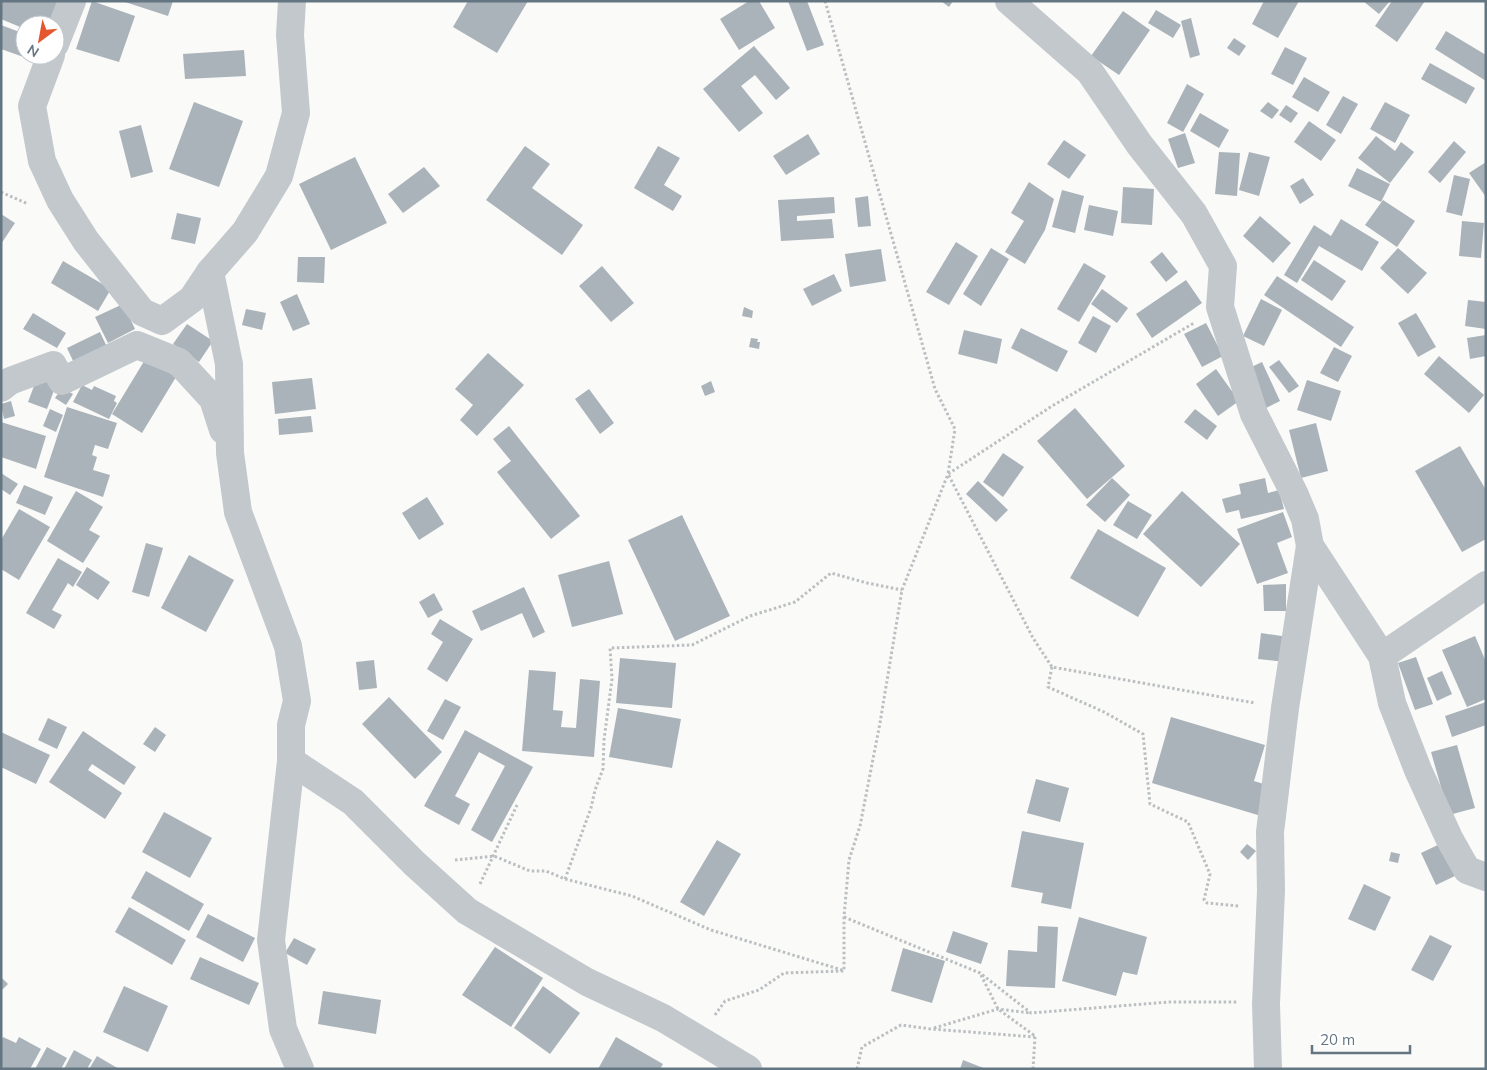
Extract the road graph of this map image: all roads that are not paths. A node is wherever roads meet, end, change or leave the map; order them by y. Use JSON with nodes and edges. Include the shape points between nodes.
{"nodes":[{"id":1,"x":72,"y":1,"type":"edge"},
{"id":2,"x":292,"y":1,"type":"edge"},
{"id":3,"x":1009,"y":1,"type":"edge"},
{"id":4,"x":65,"y":19,"type":"edge"},
{"id":5,"x":47,"y":65,"type":"edge"},
{"id":6,"x":210,"y":272,"type":"junction"},
{"id":7,"x":1,"y":388,"type":"edge"},
{"id":8,"x":230,"y":453,"type":"junction"},
{"id":9,"x":1310,"y":546,"type":"junction"},
{"id":10,"x":1486,"y":585,"type":"edge"},
{"id":11,"x":1382,"y":656,"type":"junction"},
{"id":12,"x":292,"y":761,"type":"junction"},
{"id":13,"x":1486,"y":877,"type":"edge"},
{"id":14,"x":706,"y":1053,"type":"edge"},
{"id":15,"x":300,"y":1069,"type":"edge"},
{"id":16,"x":748,"y":1069,"type":"edge"},
{"id":17,"x":1268,"y":1069,"type":"edge"}],
"edges":[{"from":1,"to":4,"type":"street"},
{"from":2,"to":6,"type":"street","via":[[290,34],[296,113],[279,176],[245,232]]},
{"from":3,"to":9,"type":"street","via":[[1090,72],[1139,144],[1194,214],[1223,266],[1220,306],[1254,414],[1294,492]]},
{"from":5,"to":6,"type":"street","via":[[32,106],[42,161],[60,200],[86,241],[142,312],[162,321],[192,299]]},
{"from":6,"to":8,"type":"street","via":[[229,364]]},
{"from":7,"to":8,"type":"street","via":[[10,381],[52,365],[62,381],[137,345],[179,362],[213,399]]},
{"from":8,"to":12,"type":"street","via":[[238,512],[288,646],[297,701],[291,725]]},
{"from":9,"to":11,"type":"street"},
{"from":9,"to":17,"type":"street","via":[[1270,832],[1266,1004]]},
{"from":10,"to":11,"type":"street"},
{"from":11,"to":13,"type":"street","via":[[1392,703],[1448,838],[1466,870]]},
{"from":12,"to":14,"type":"street","via":[[353,802],[467,911],[587,982],[663,1018]]},
{"from":12,"to":15,"type":"street","via":[[271,940],[283,1028]]},
{"from":14,"to":16,"type":"street"}]}
